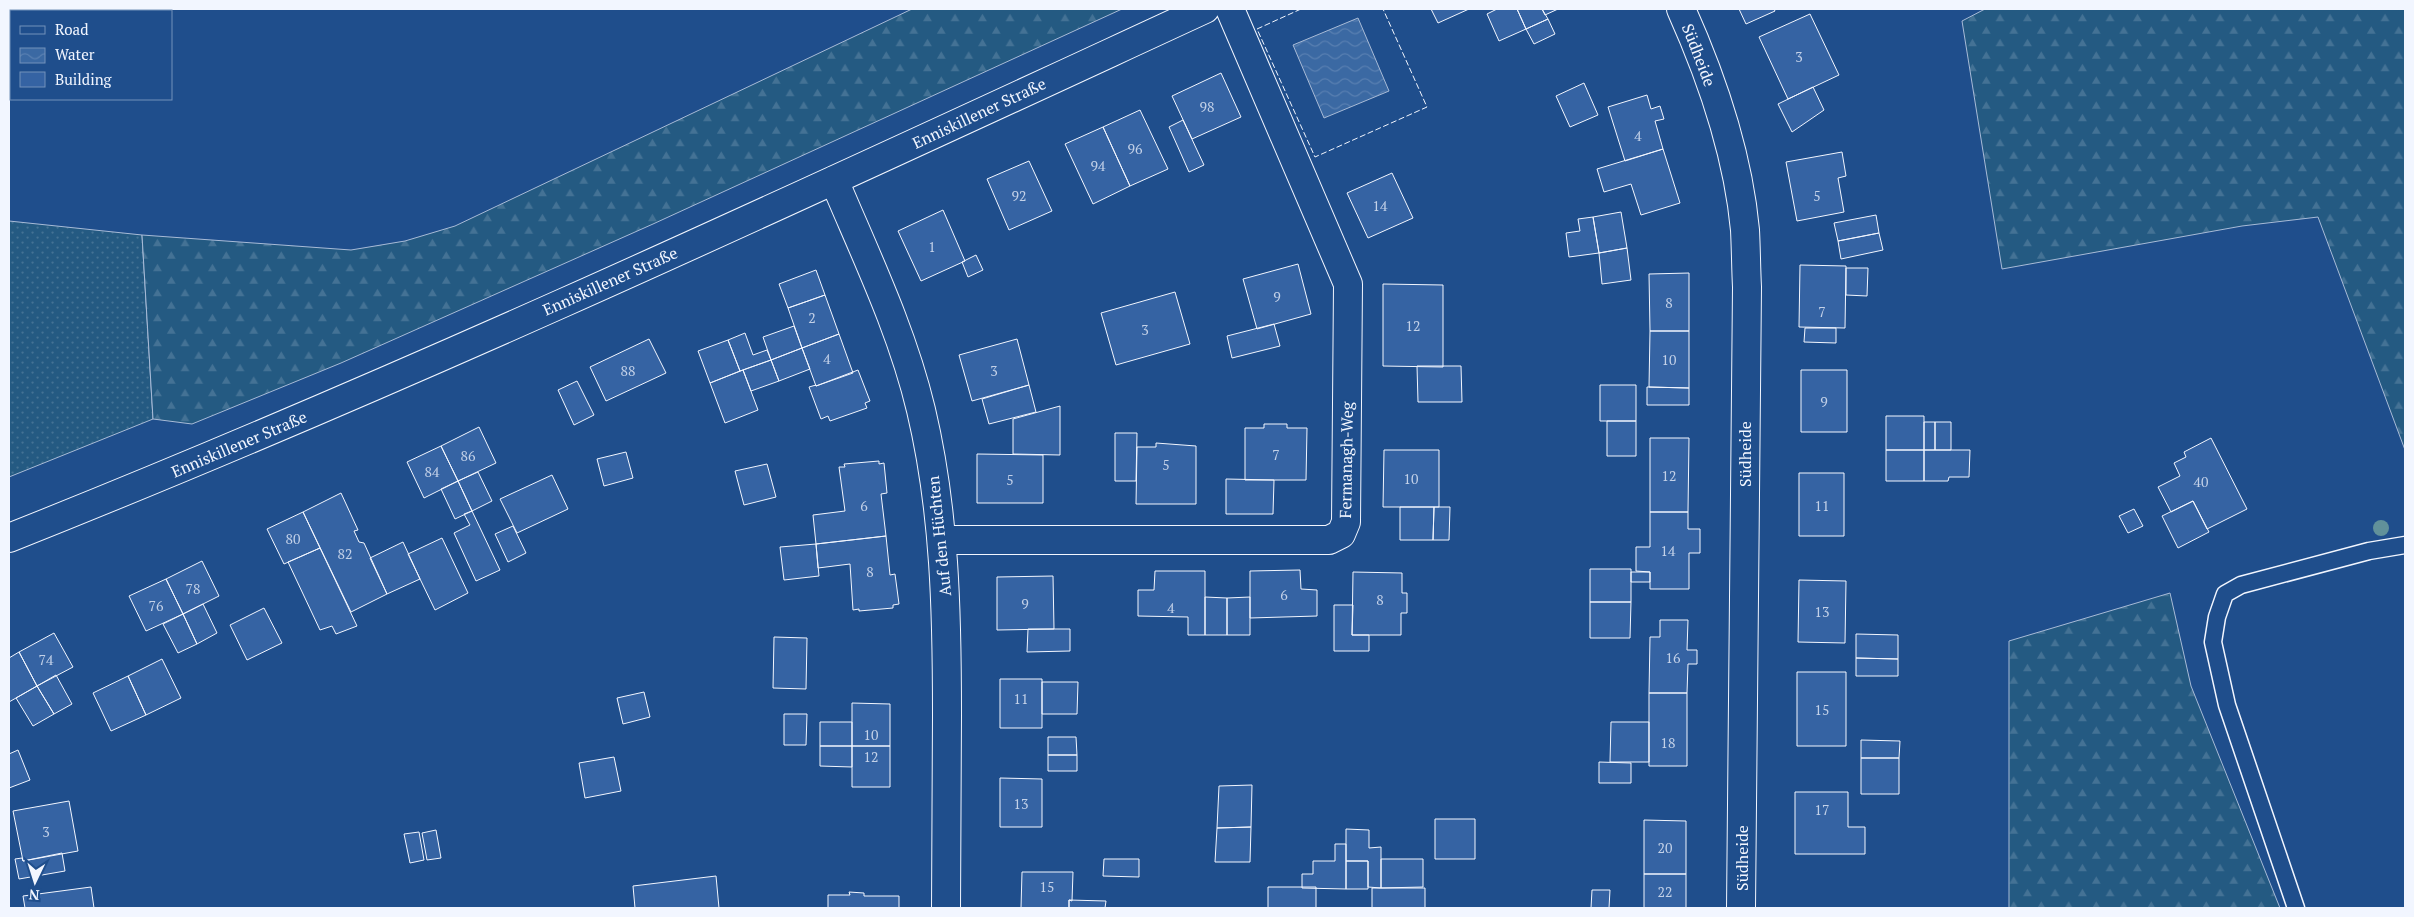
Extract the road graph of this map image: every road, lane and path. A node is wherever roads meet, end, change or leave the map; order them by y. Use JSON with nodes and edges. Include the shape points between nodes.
{"nodes":[{"id":1,"x":1205,"y":9,"type":"edge"},
{"id":2,"x":1230,"y":9,"type":"edge"},
{"id":3,"x":1681,"y":9,"type":"edge"},
{"id":4,"x":834,"y":180,"type":"junction"},
{"id":5,"x":9,"y":538,"type":"edge"},
{"id":6,"x":942,"y":540,"type":"junction"},
{"id":7,"x":2405,"y":545,"type":"edge"},
{"id":8,"x":946,"y":908,"type":"edge"},
{"id":9,"x":1741,"y":908,"type":"edge"},
{"id":10,"x":2296,"y":908,"type":"edge"}],
"edges":[{"from":1,"to":4,"type":"street","name":"Enniskillener Straße"},
{"from":2,"to":6,"type":"street","name":"Fermanagh-Weg","via":[[1348,284],[1346,522],[1341,534],[1329,540]]},
{"from":3,"to":9,"type":"street","name":"Südheide","via":[[1715,94],[1734,166],[1745,229]]},
{"from":4,"to":5,"type":"street","name":"Enniskillener Straße","via":[[393,379]]},
{"from":4,"to":6,"type":"street","name":"Auf den Hüchten","via":[[910,369],[923,421]]},
{"from":6,"to":8,"type":"street","name":"Auf den Hüchten","via":[[947,628]]},
{"from":7,"to":10,"type":"lane","via":[[2369,551],[2241,585],[2225,594],[2216,617],[2213,642],[2227,705]]}]}
